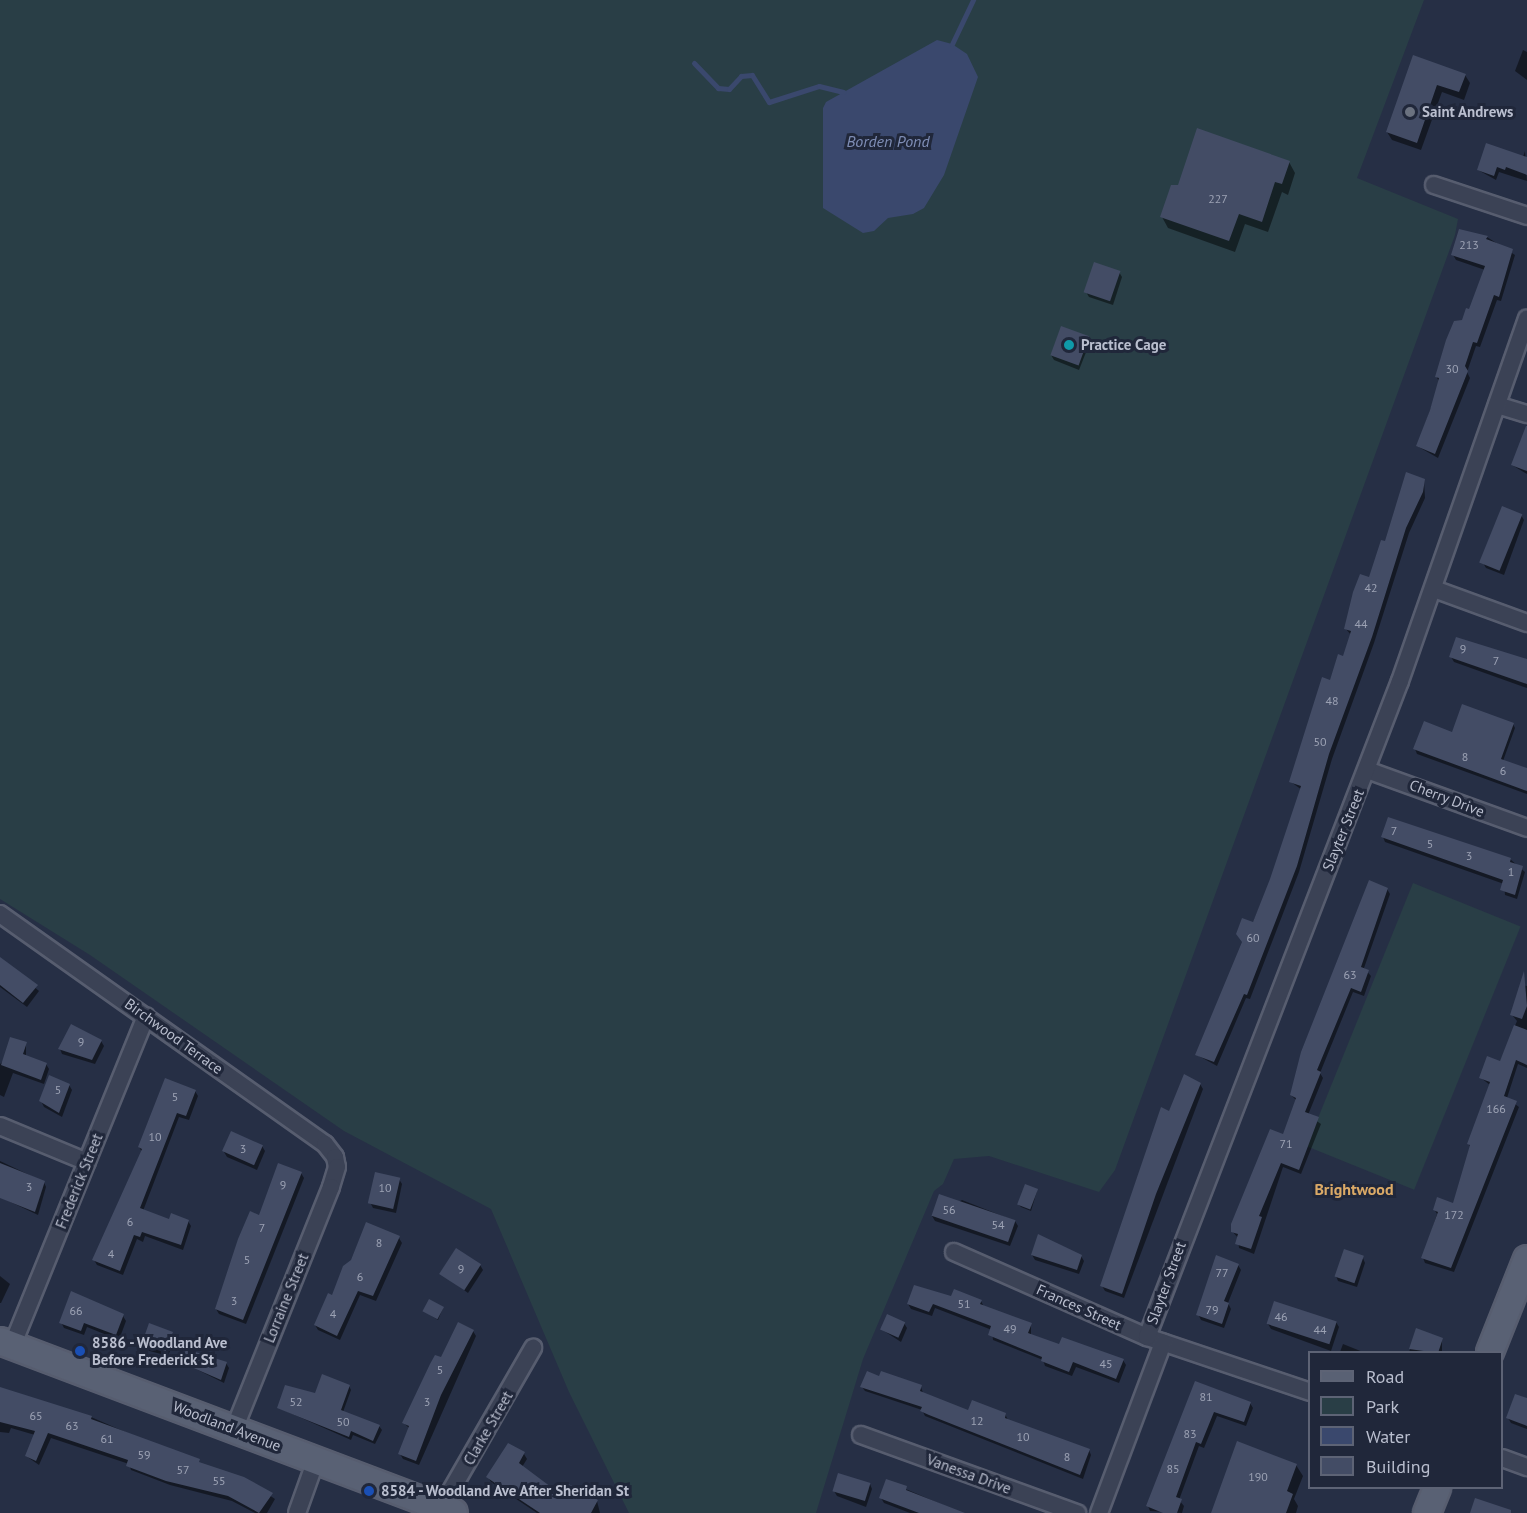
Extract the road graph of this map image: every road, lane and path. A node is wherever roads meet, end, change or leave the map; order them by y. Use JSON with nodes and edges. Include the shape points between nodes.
{"nodes":[{"id":1,"x":1434,"y":185,"type":"dead end"},
{"id":2,"x":1527,"y":216,"type":"edge"},
{"id":3,"x":1527,"y":319,"type":"edge"},
{"id":4,"x":1497,"y":405,"type":"junction"},
{"id":5,"x":1527,"y":414,"type":"edge"},
{"id":6,"x":1434,"y":589,"type":"junction"},
{"id":7,"x":1527,"y":622,"type":"edge"},
{"id":8,"x":1367,"y":770,"type":"junction"},
{"id":9,"x":1527,"y":828,"type":"edge"},
{"id":10,"x":0,"y":914,"type":"edge"},
{"id":11,"x":146,"y":1016,"type":"junction"},
{"id":12,"x":0,"y":1126,"type":"edge"},
{"id":13,"x":87,"y":1162,"type":"junction"},
{"id":14,"x":337,"y":1167,"type":"joint"},
{"id":15,"x":954,"y":1252,"type":"dead end"},
{"id":16,"x":1527,"y":1259,"type":"edge"},
{"id":17,"x":1147,"y":1337,"type":"junction"},
{"id":18,"x":1163,"y":1343,"type":"junction"},
{"id":19,"x":6,"y":1344,"type":"edge"},
{"id":20,"x":533,"y":1348,"type":"dead end"},
{"id":21,"x":1491,"y":1351,"type":"edge"},
{"id":22,"x":1308,"y":1391,"type":"edge"},
{"id":23,"x":234,"y":1429,"type":"junction"},
{"id":24,"x":861,"y":1435,"type":"dead end"},
{"id":25,"x":1503,"y":1458,"type":"edge"},
{"id":26,"x":316,"y":1460,"type":"junction"},
{"id":27,"x":1527,"y":1467,"type":"edge"},
{"id":28,"x":1437,"y":1489,"type":"edge"},
{"id":29,"x":447,"y":1510,"type":"edge"},
{"id":30,"x":297,"y":1513,"type":"edge"},
{"id":31,"x":1077,"y":1513,"type":"edge"},
{"id":32,"x":1099,"y":1513,"type":"edge"},
{"id":33,"x":1427,"y":1513,"type":"edge"}],
"edges":[{"from":1,"to":2,"type":"street"},
{"from":3,"to":4,"type":"street","name":"Slayter Street"},
{"from":4,"to":5,"type":"street"},
{"from":4,"to":6,"type":"street","name":"Slayter Street"},
{"from":6,"to":7,"type":"street"},
{"from":6,"to":8,"type":"street","name":"Slayter Street"},
{"from":8,"to":9,"type":"street","name":"Cherry Drive"},
{"from":8,"to":17,"type":"street","name":"Slayter Street"},
{"from":10,"to":11,"type":"street","name":"Birchwood Terrace"},
{"from":11,"to":13,"type":"street","name":"Frederick Street"},
{"from":11,"to":14,"type":"street","name":"Birchwood Terrace","via":[[325,1144]]},
{"from":12,"to":13,"type":"street"},
{"from":13,"to":19,"type":"street","name":"Frederick Street"},
{"from":14,"to":23,"type":"street","name":"Lorraine Street"},
{"from":15,"to":17,"type":"street","name":"Frances Street"},
{"from":16,"to":21,"type":"main road"},
{"from":17,"to":18,"type":"street","name":"Frances Street"},
{"from":18,"to":22,"type":"street","name":"Frances Street"},
{"from":18,"to":32,"type":"street","name":"Slayter Street"},
{"from":19,"to":23,"type":"main road","name":"Woodland Avenue"},
{"from":20,"to":29,"type":"street","name":"Clarke Street"},
{"from":23,"to":26,"type":"main road","name":"Woodland Avenue"},
{"from":24,"to":31,"type":"street","name":"Vanessa Drive"},
{"from":25,"to":27,"type":"street"},
{"from":26,"to":29,"type":"main road","name":"Woodland Avenue"},
{"from":26,"to":30,"type":"street"},
{"from":28,"to":33,"type":"main road"}]}
